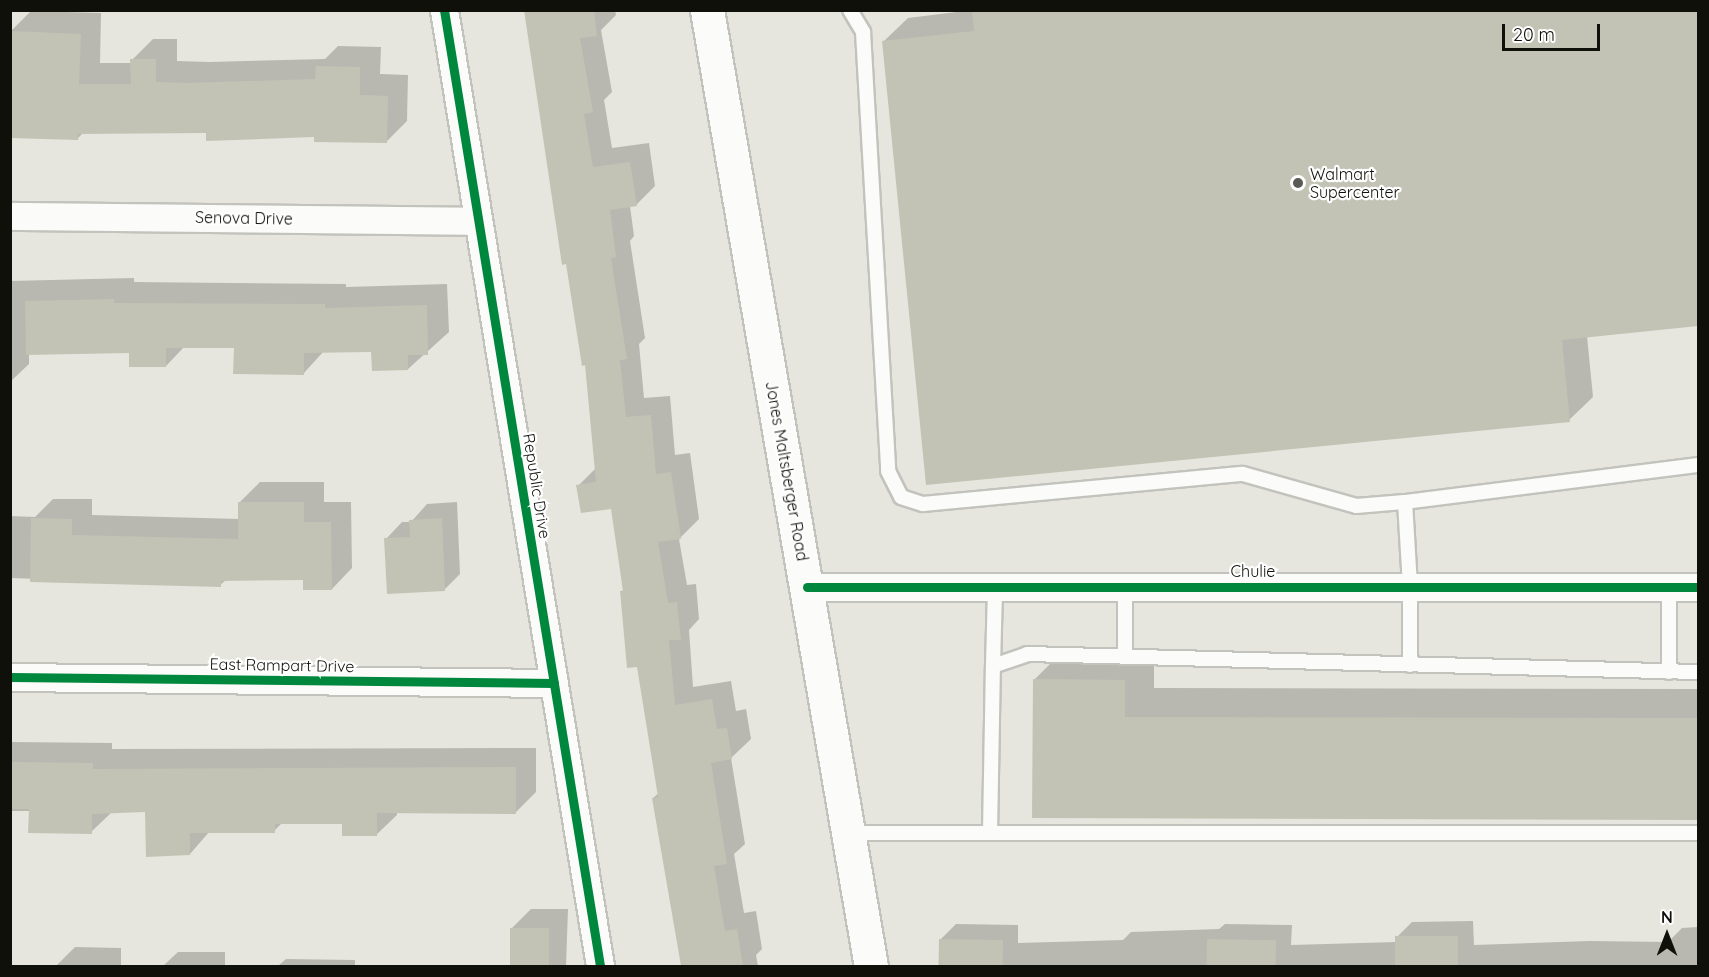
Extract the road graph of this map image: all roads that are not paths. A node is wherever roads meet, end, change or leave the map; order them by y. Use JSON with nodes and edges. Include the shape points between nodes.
{"nodes":[{"id":1,"x":444,"y":10,"type":"edge"},
{"id":2,"x":707,"y":10,"type":"edge"},
{"id":3,"x":850,"y":10,"type":"edge"},
{"id":4,"x":10,"y":216,"type":"edge"},
{"id":5,"x":478,"y":220,"type":"junction"},
{"id":6,"x":1698,"y":465,"type":"edge"},
{"id":7,"x":1405,"y":502,"type":"junction"},
{"id":8,"x":1125,"y":586,"type":"junction"},
{"id":9,"x":1410,"y":586,"type":"junction"},
{"id":10,"x":807,"y":587,"type":"junction"},
{"id":11,"x":995,"y":587,"type":"junction"},
{"id":12,"x":1670,"y":587,"type":"junction"},
{"id":13,"x":1698,"y":587,"type":"edge"},
{"id":14,"x":1125,"y":657,"type":"junction"},
{"id":15,"x":1410,"y":665,"type":"junction"},
{"id":16,"x":993,"y":666,"type":"junction"},
{"id":17,"x":1670,"y":672,"type":"junction"},
{"id":18,"x":1698,"y":672,"type":"edge"},
{"id":19,"x":10,"y":677,"type":"edge"},
{"id":20,"x":554,"y":683,"type":"junction"},
{"id":21,"x":848,"y":833,"type":"junction"},
{"id":22,"x":990,"y":833,"type":"junction"},
{"id":23,"x":1698,"y":833,"type":"edge"},
{"id":24,"x":600,"y":966,"type":"edge"},
{"id":25,"x":871,"y":966,"type":"edge"}],
"edges":[{"from":1,"to":5,"type":"street","name":"Republic Drive"},
{"from":2,"to":10,"type":"main road","name":"Jones Maltsberger Road"},
{"from":3,"to":7,"type":"lane","via":[[863,32],[888,471],[901,497],[923,504],[1243,474],[1356,506]]},
{"from":4,"to":5,"type":"street","name":"Senova Drive"},
{"from":5,"to":20,"type":"street","name":"Republic Drive"},
{"from":6,"to":7,"type":"lane"},
{"from":7,"to":9,"type":"lane"},
{"from":8,"to":9,"type":"street","name":"Chulie"},
{"from":8,"to":11,"type":"street","name":"Chulie"},
{"from":8,"to":14,"type":"lane"},
{"from":9,"to":12,"type":"street","name":"Chulie"},
{"from":9,"to":15,"type":"lane"},
{"from":10,"to":11,"type":"street","name":"Chulie"},
{"from":10,"to":21,"type":"main road","name":"Jones Maltsberger Road"},
{"from":11,"to":16,"type":"lane"},
{"from":12,"to":13,"type":"street","name":"Chulie"},
{"from":12,"to":17,"type":"lane"},
{"from":14,"to":15,"type":"lane"},
{"from":14,"to":16,"type":"lane","via":[[1027,654]]},
{"from":15,"to":17,"type":"lane"},
{"from":16,"to":22,"type":"lane"},
{"from":17,"to":18,"type":"lane"},
{"from":19,"to":20,"type":"street","name":"East Rampart Drive"},
{"from":20,"to":24,"type":"street","name":"Republic Drive"},
{"from":21,"to":22,"type":"lane"},
{"from":21,"to":25,"type":"main road","name":"Jones Maltsberger Road"},
{"from":22,"to":23,"type":"lane"}]}
